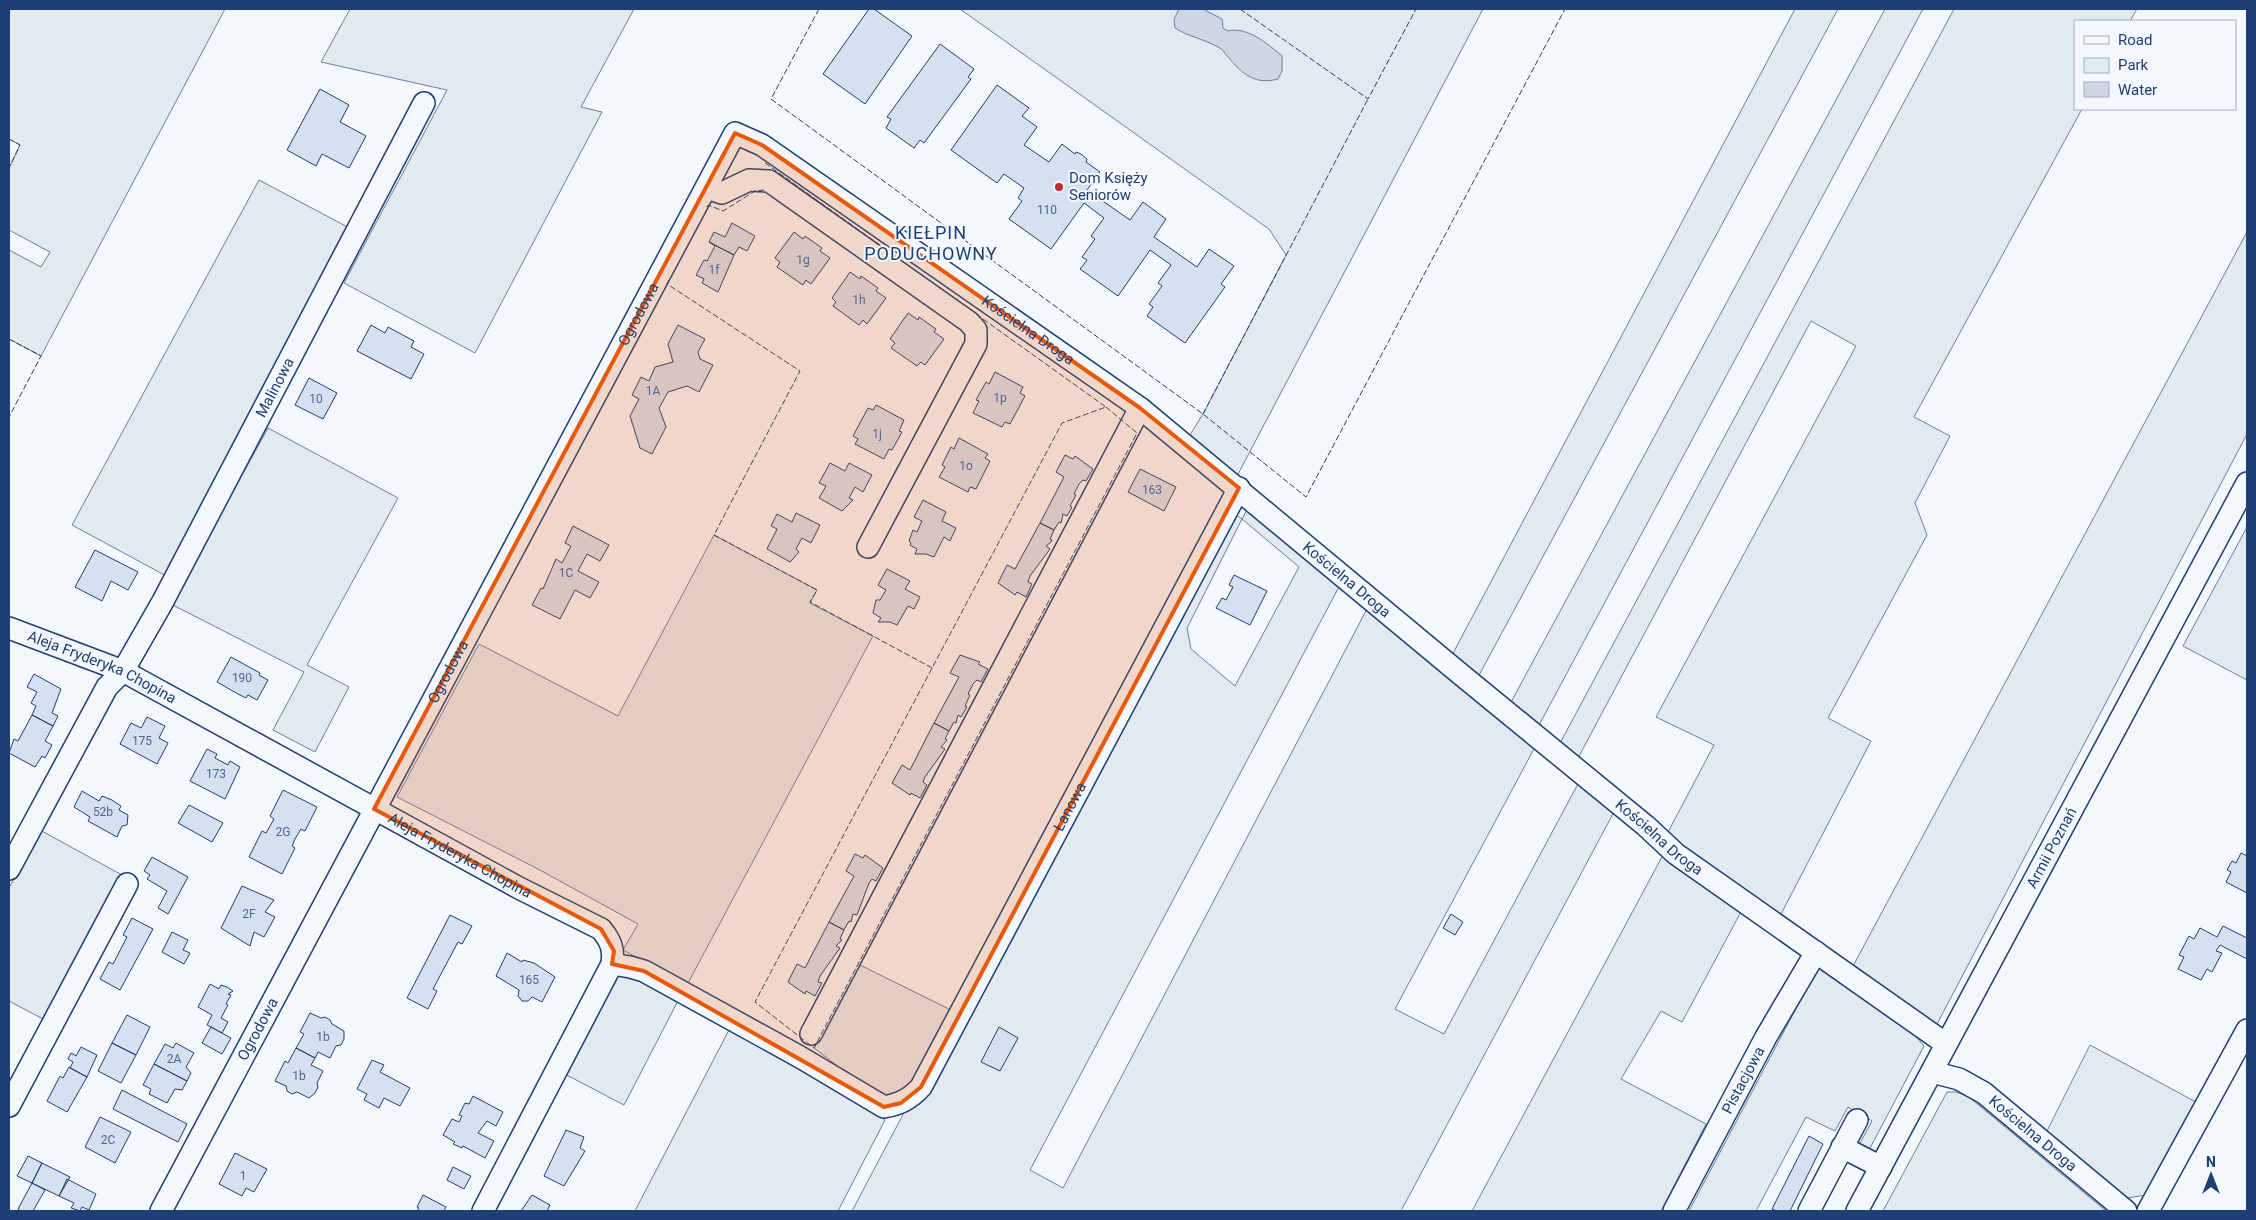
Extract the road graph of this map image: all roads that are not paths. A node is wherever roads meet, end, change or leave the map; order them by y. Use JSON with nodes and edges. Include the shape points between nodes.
{"nodes":[{"id":1,"x":424,"y":103,"type":"dead end"},
{"id":2,"x":736,"y":133,"type":"joint"},
{"id":3,"x":707,"y":188,"type":"junction"},
{"id":4,"x":1140,"y":408,"type":"junction"},
{"id":5,"x":2247,"y":483,"type":"edge"},
{"id":6,"x":1238,"y":488,"type":"junction"},
{"id":7,"x":868,"y":547,"type":"dead end"},
{"id":8,"x":9,"y":628,"type":"edge"},
{"id":9,"x":123,"y":671,"type":"junction"},
{"id":10,"x":374,"y":809,"type":"junction"},
{"id":11,"x":9,"y":869,"type":"edge"},
{"id":12,"x":127,"y":884,"type":"dead end"},
{"id":13,"x":1816,"y":952,"type":"junction"},
{"id":14,"x":612,"y":964,"type":"junction"},
{"id":15,"x":2247,"y":1030,"type":"edge"},
{"id":16,"x":811,"y":1034,"type":"dead end"},
{"id":17,"x":1946,"y":1044,"type":"junction"},
{"id":18,"x":1932,"y":1072,"type":"junction"},
{"id":19,"x":9,"y":1106,"type":"edge"},
{"id":20,"x":1857,"y":1120,"type":"dead end"},
{"id":21,"x":1842,"y":1147,"type":"junction"},
{"id":22,"x":1881,"y":1167,"type":"junction"},
{"id":23,"x":161,"y":1211,"type":"edge"},
{"id":24,"x":482,"y":1211,"type":"edge"},
{"id":25,"x":1674,"y":1211,"type":"edge"},
{"id":26,"x":1809,"y":1211,"type":"edge"},
{"id":27,"x":1857,"y":1211,"type":"edge"},
{"id":28,"x":2126,"y":1211,"type":"edge"},
{"id":29,"x":2148,"y":1211,"type":"edge"}],
"edges":[{"from":1,"to":9,"type":"street","name":"Malinowa","via":[[162,603]]},
{"from":2,"to":3,"type":"street","name":"Ogrodowa"},
{"from":2,"to":4,"type":"street","name":"Kościelna Droga","via":[[762,145]]},
{"from":3,"to":7,"type":"street","via":[[722,193],[749,180],[769,181],[976,330],[976,344]]},
{"from":3,"to":10,"type":"street","name":"Ogrodowa"},
{"from":4,"to":6,"type":"street","name":"Kościelna Droga"},
{"from":4,"to":16,"type":"street"},
{"from":5,"to":17,"type":"street","name":"Armii Poznań"},
{"from":6,"to":13,"type":"street","name":"Kościelna Droga","via":[[1676,854]]},
{"from":6,"to":14,"type":"street","name":"Łanowa","via":[[922,1087],[901,1104],[884,1107],[644,972]]},
{"from":8,"to":9,"type":"street","name":"Aleja Fryderyka Chopina"},
{"from":9,"to":10,"type":"street","name":"Aleja Fryderyka Chopina"},
{"from":9,"to":11,"type":"street","name":"Malinowa","via":[[107,687]]},
{"from":10,"to":14,"type":"street","name":"Aleja Fryderyka Chopina","via":[[601,929],[614,951]]},
{"from":10,"to":23,"type":"street","name":"Ogrodowa"},
{"from":12,"to":19,"type":"street"},
{"from":13,"to":17,"type":"street","name":"Kościelna Droga"},
{"from":13,"to":25,"type":"street","name":"Pistacjowa","via":[[1766,1037]]},
{"from":14,"to":24,"type":"street"},
{"from":15,"to":29,"type":"street"},
{"from":17,"to":18,"type":"street","name":"Armii Poznań"},
{"from":18,"to":22,"type":"street","name":"Armii Poznań"},
{"from":18,"to":28,"type":"street","name":"Kościelna Droga","via":[[1959,1079],[1984,1093]]},
{"from":20,"to":21,"type":"street"},
{"from":21,"to":22,"type":"street"},
{"from":21,"to":26,"type":"street"},
{"from":22,"to":27,"type":"street","name":"Armii Poznań"}]}
